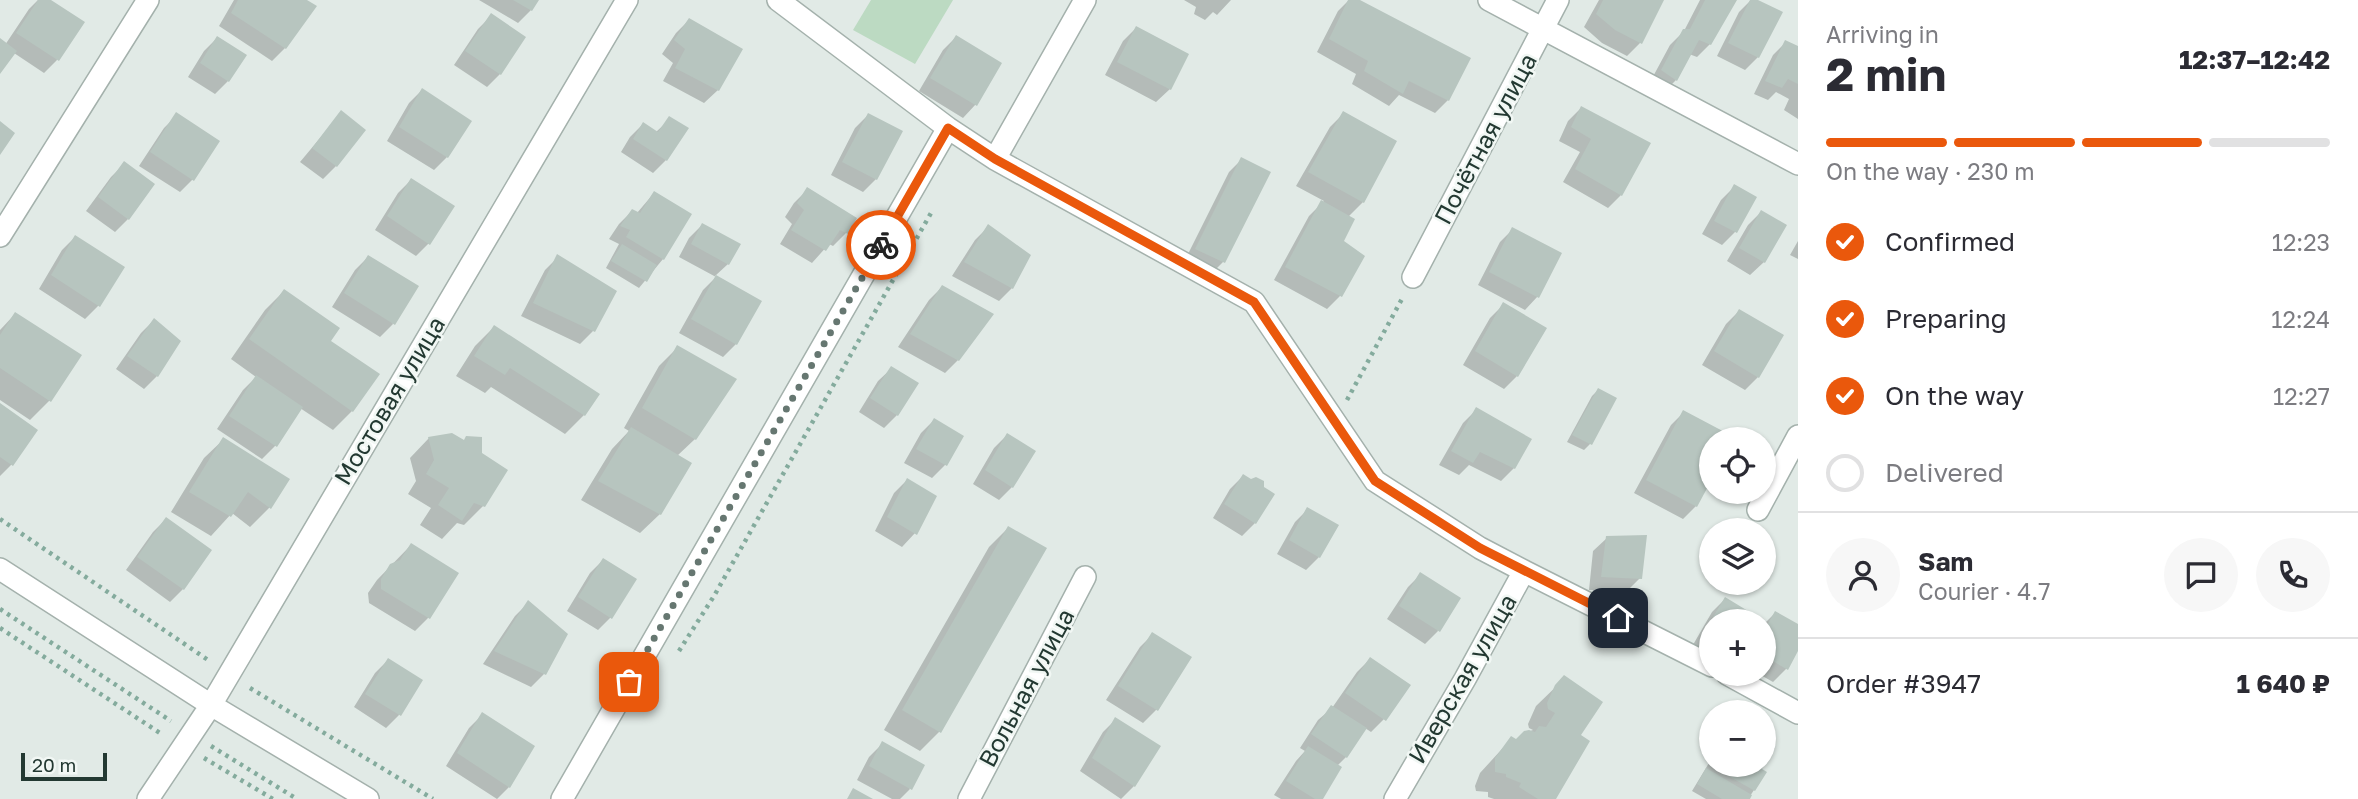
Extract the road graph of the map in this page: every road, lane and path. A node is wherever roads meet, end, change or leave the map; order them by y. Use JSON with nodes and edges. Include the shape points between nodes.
{"nodes":[{"id":1,"x":148,"y":0,"type":"edge"},
{"id":2,"x":627,"y":0,"type":"edge"},
{"id":3,"x":778,"y":0,"type":"edge"},
{"id":4,"x":1084,"y":0,"type":"edge"},
{"id":5,"x":1489,"y":0,"type":"edge"},
{"id":6,"x":1558,"y":0,"type":"edge"},
{"id":7,"x":1544,"y":29,"type":"junction"},
{"id":8,"x":948,"y":128,"type":"junction"},
{"id":9,"x":995,"y":159,"type":"junction"},
{"id":10,"x":1798,"y":164,"type":"edge"},
{"id":11,"x":936,"y":203,"type":"dead end"},
{"id":12,"x":0,"y":236,"type":"edge"},
{"id":13,"x":1413,"y":277,"type":"joint"},
{"id":14,"x":1340,"y":412,"type":"dead end"},
{"id":15,"x":1798,"y":436,"type":"edge"},
{"id":16,"x":1759,"y":510,"type":"dead end"},
{"id":17,"x":0,"y":569,"type":"edge"},
{"id":18,"x":1524,"y":571,"type":"junction"},
{"id":19,"x":1085,"y":576,"type":"dead end"},
{"id":20,"x":0,"y":609,"type":"edge"},
{"id":21,"x":0,"y":628,"type":"edge"},
{"id":22,"x":674,"y":659,"type":"dead end"},
{"id":23,"x":1699,"y":659,"type":"edge"},
{"id":24,"x":1749,"y":686,"type":"edge"},
{"id":25,"x":211,"y":705,"type":"junction"},
{"id":26,"x":1798,"y":713,"type":"edge"},
{"id":27,"x":189,"y":741,"type":"junction"},
{"id":28,"x":148,"y":799,"type":"edge"},
{"id":29,"x":273,"y":799,"type":"edge"},
{"id":30,"x":297,"y":799,"type":"edge"},
{"id":31,"x":369,"y":799,"type":"edge"},
{"id":32,"x":562,"y":799,"type":"edge"},
{"id":33,"x":969,"y":799,"type":"edge"},
{"id":34,"x":1395,"y":799,"type":"edge"}],
"edges":[{"from":1,"to":12,"type":"street"},
{"from":2,"to":25,"type":"street","name":"Мостовая улица"},
{"from":3,"to":8,"type":"street","name":"Иверская улица"},
{"from":4,"to":9,"type":"street"},
{"from":5,"to":7,"type":"street"},
{"from":6,"to":7,"type":"street","name":"Почётная улица"},
{"from":7,"to":10,"type":"street"},
{"from":7,"to":13,"type":"street","name":"Почётная улица"},
{"from":8,"to":9,"type":"street","name":"Иверская улица"},
{"from":8,"to":32,"type":"street"},
{"from":9,"to":18,"type":"street","name":"Иверская улица","via":[[1254,302],[1375,481]]},
{"from":11,"to":22,"type":"path"},
{"from":13,"to":14,"type":"path"},
{"from":15,"to":16,"type":"street"},
{"from":17,"to":25,"type":"street"},
{"from":18,"to":23,"type":"street"},
{"from":18,"to":34,"type":"street","name":"Иверская улица"},
{"from":19,"to":33,"type":"street","name":"Вольная улица"},
{"from":20,"to":27,"type":"path"},
{"from":21,"to":27,"type":"path"},
{"from":24,"to":26,"type":"street"},
{"from":25,"to":27,"type":"street","name":"Мостовая улица"},
{"from":25,"to":31,"type":"street"},
{"from":27,"to":28,"type":"street","name":"Мостовая улица"},
{"from":27,"to":29,"type":"path"},
{"from":27,"to":30,"type":"path"}]}
